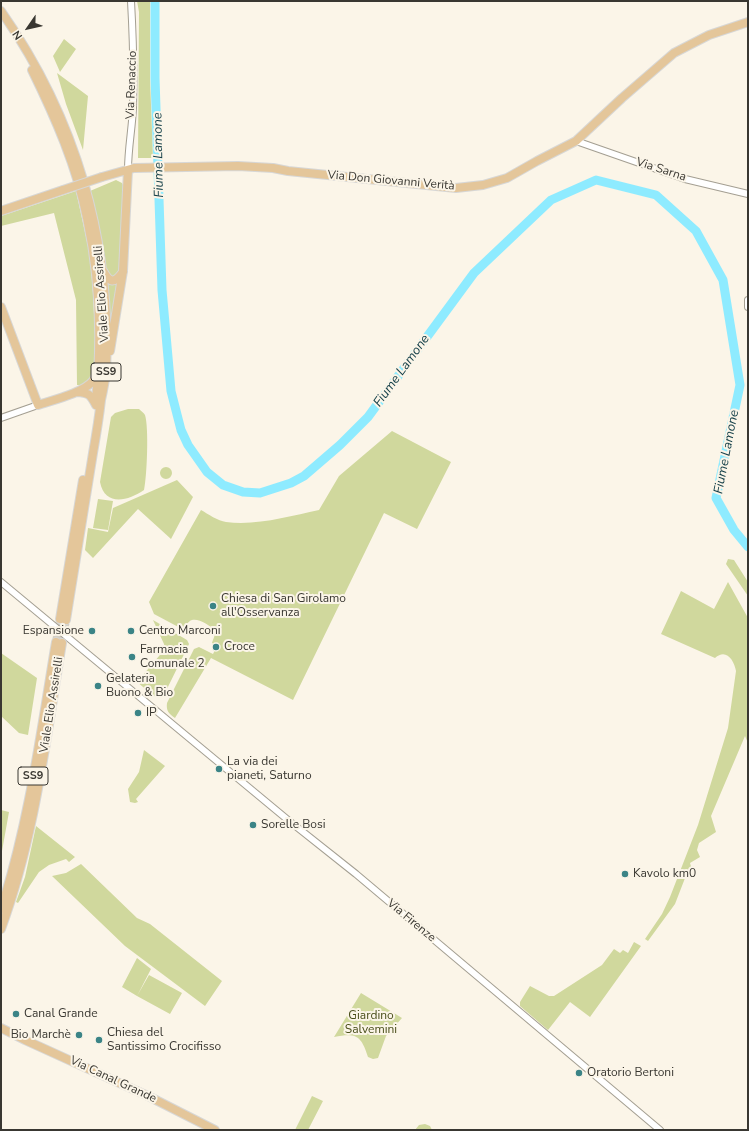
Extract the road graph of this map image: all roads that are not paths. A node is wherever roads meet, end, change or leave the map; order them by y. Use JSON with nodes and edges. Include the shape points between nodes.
{"nodes":[{"id":1,"x":131,"y":1,"type":"edge"},
{"id":2,"x":1,"y":11,"type":"edge"},
{"id":3,"x":1,"y":21,"type":"edge"},
{"id":4,"x":748,"y":22,"type":"edge"},
{"id":5,"x":576,"y":141,"type":"junction"},
{"id":6,"x":131,"y":169,"type":"junction"},
{"id":7,"x":748,"y":194,"type":"edge"},
{"id":8,"x":1,"y":211,"type":"edge"},
{"id":9,"x":102,"y":269,"type":"junction"},
{"id":10,"x":124,"y":271,"type":"junction"},
{"id":11,"x":748,"y":300,"type":"edge"},
{"id":12,"x":1,"y":307,"type":"edge"},
{"id":13,"x":748,"y":307,"type":"edge"},
{"id":14,"x":100,"y":364,"type":"junction"},
{"id":15,"x":106,"y":373,"type":"junction"},
{"id":16,"x":76,"y":392,"type":"junction"},
{"id":17,"x":38,"y":405,"type":"junction"},
{"id":18,"x":96,"y":405,"type":"junction"},
{"id":19,"x":1,"y":418,"type":"edge"},
{"id":20,"x":1,"y":582,"type":"edge"},
{"id":21,"x":1,"y":909,"type":"edge"},
{"id":22,"x":1,"y":929,"type":"edge"},
{"id":23,"x":1,"y":1029,"type":"edge"},
{"id":24,"x":215,"y":1130,"type":"edge"},
{"id":25,"x":660,"y":1130,"type":"edge"}],
"edges":[{"from":1,"to":6,"type":"street","name":"Via Renaccio","via":[[134,66],[128,152]]},
{"from":2,"to":9,"type":"main road","name":"Viale Elio Assirelli","number":"SS9","via":[[36,66],[69,138],[85,185],[100,248]]},
{"from":3,"to":14,"type":"main road","name":"Viale Elio Assirelli","number":"SS9","via":[[14,39],[50,107],[80,190],[88,218],[99,306]]},
{"from":4,"to":5,"type":"main road","name":"Via Don Giovanni Verità","via":[[709,36],[674,54]]},
{"from":5,"to":6,"type":"main road","name":"Via Don Giovanni Verità","via":[[507,178],[483,185],[456,188],[238,166]]},
{"from":5,"to":7,"type":"street","name":"Via Sarna","via":[[685,179]]},
{"from":6,"to":8,"type":"main road","name":"Via Don Giovanni Verità","bridge":true},
{"from":6,"to":10,"type":"main road"},
{"from":9,"to":10,"type":"main road","via":[[112,281],[118,279]]},
{"from":9,"to":15,"type":"main road","name":"Viale Elio Assirelli","number":"SS9"},
{"from":10,"to":15,"type":"main road"},
{"from":11,"to":13,"type":"street"},
{"from":12,"to":17,"type":"main road"},
{"from":14,"to":16,"type":"main road","via":[[94,380]]},
{"from":14,"to":18,"type":"main road","name":"Viale Elio Assirelli","number":"SS9"},
{"from":15,"to":18,"type":"main road","name":"Viale Elio Assirelli","number":"SS9","via":[[63,619]]},
{"from":16,"to":17,"type":"main road"},
{"from":16,"to":18,"type":"main road","via":[[91,396]]},
{"from":17,"to":19,"type":"street"},
{"from":20,"to":25,"type":"street","name":"Via Firenze","via":[[356,874]]},
{"from":21,"to":22,"type":"main road","name":"Viale Elio Assirelli","number":"SS9","via":[[21,836],[59,642],[43,757],[28,836]]},
{"from":23,"to":24,"type":"main road","name":"Via Canal Grande","via":[[148,1096]]}]}
